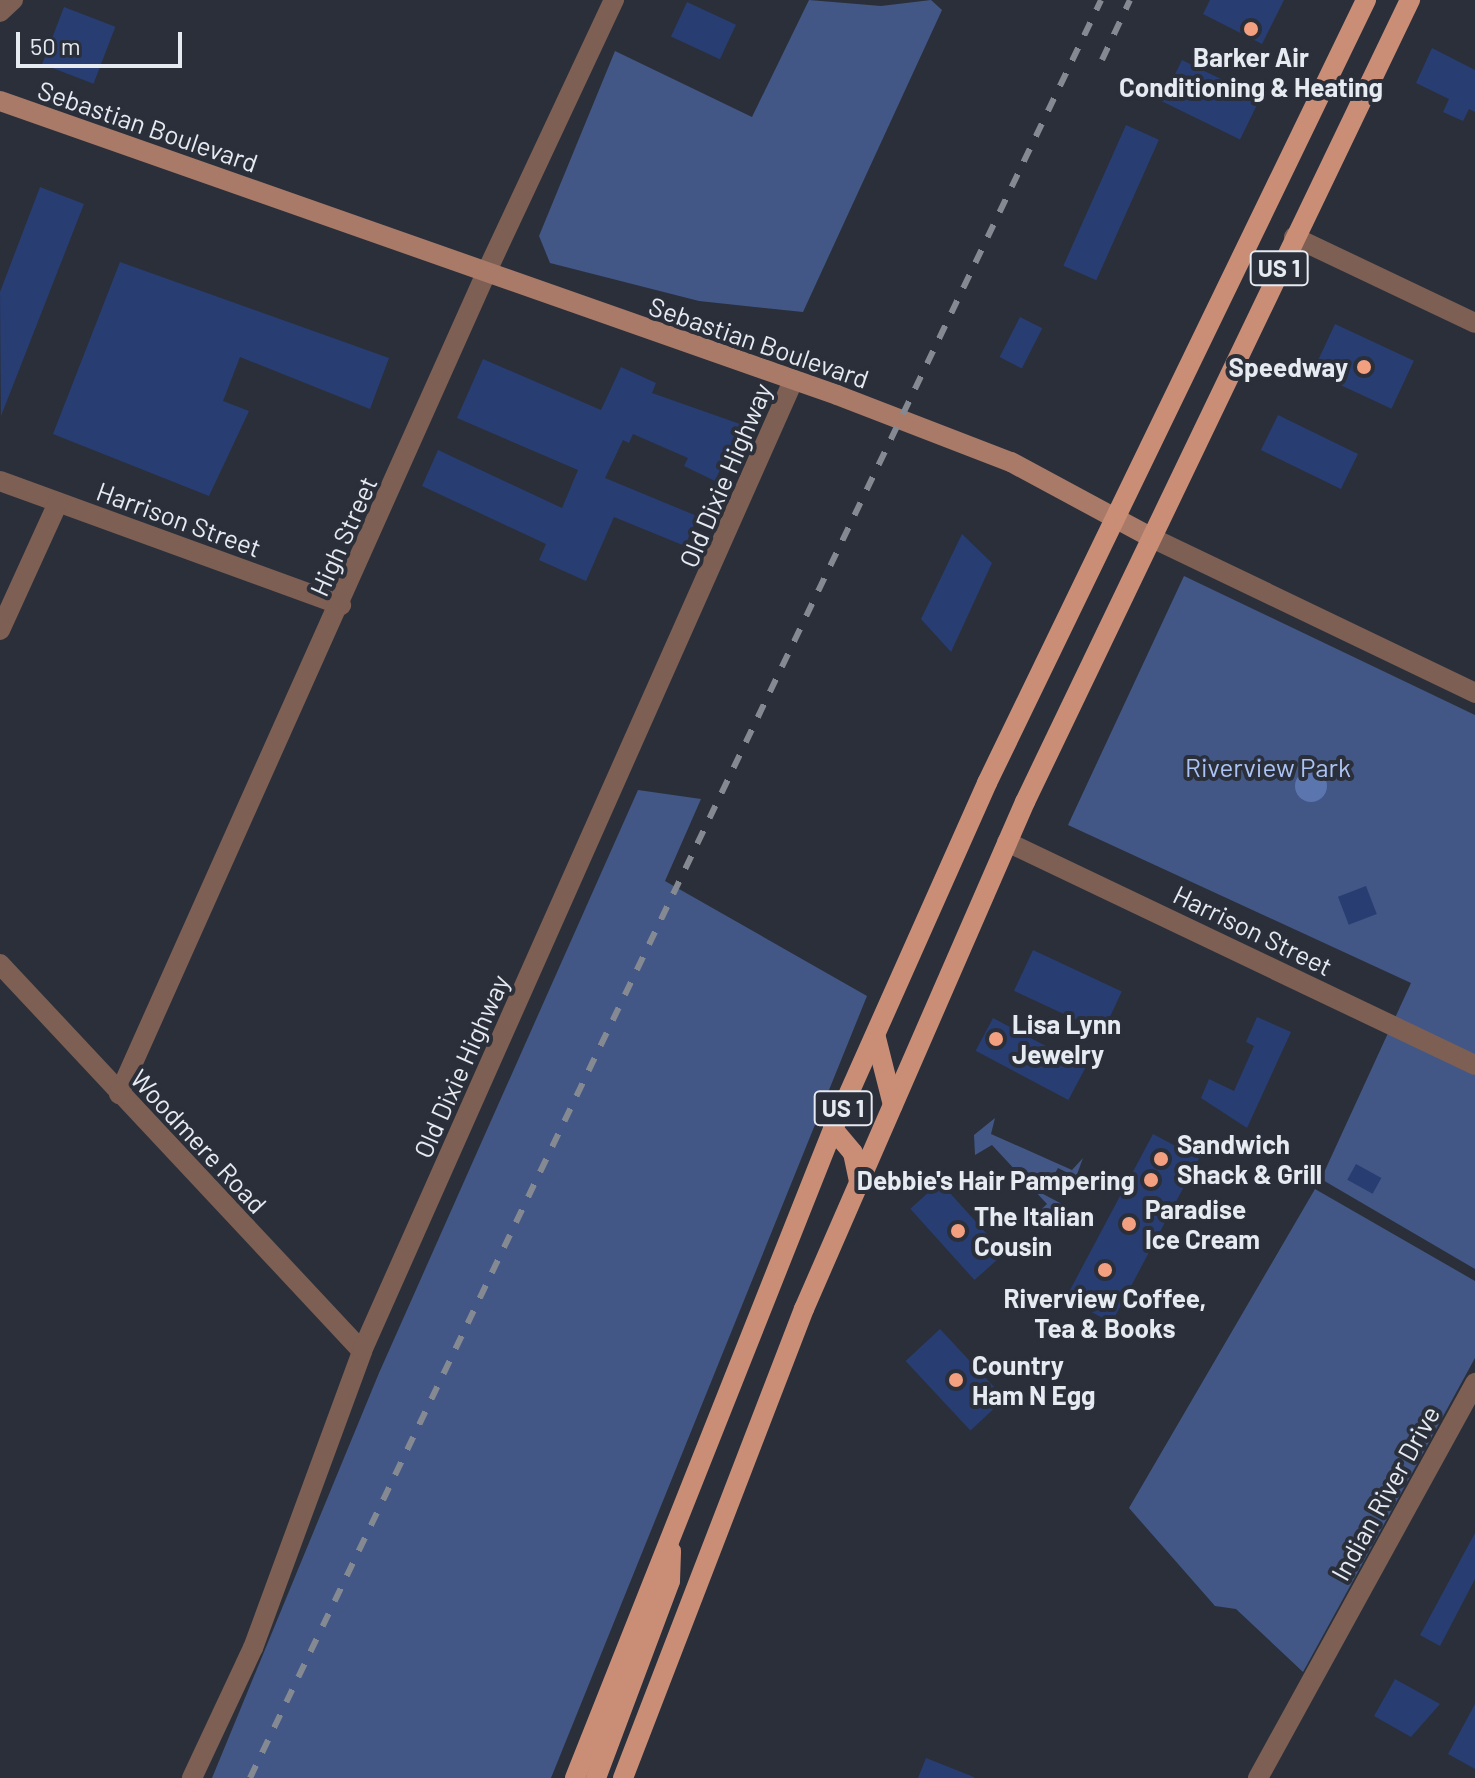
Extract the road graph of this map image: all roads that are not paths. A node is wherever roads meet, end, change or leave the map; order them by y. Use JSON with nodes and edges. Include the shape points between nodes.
{"nodes":[{"id":1,"x":13,"y":0,"type":"edge"},
{"id":2,"x":614,"y":0,"type":"edge"},
{"id":3,"x":1366,"y":0,"type":"edge"},
{"id":4,"x":1397,"y":0,"type":"edge"},
{"id":5,"x":1410,"y":0,"type":"edge"},
{"id":6,"x":0,"y":12,"type":"edge"},
{"id":7,"x":1395,"y":31,"type":"junction"},
{"id":8,"x":0,"y":101,"type":"edge"},
{"id":9,"x":1294,"y":237,"type":"junction"},
{"id":10,"x":486,"y":273,"type":"junction"},
{"id":11,"x":1475,"y":323,"type":"edge"},
{"id":12,"x":793,"y":381,"type":"junction"},
{"id":13,"x":0,"y":481,"type":"edge"},
{"id":14,"x":58,"y":503,"type":"junction"},
{"id":15,"x":1116,"y":518,"type":"junction"},
{"id":16,"x":1150,"y":537,"type":"junction"},
{"id":17,"x":341,"y":605,"type":"junction"},
{"id":18,"x":0,"y":630,"type":"edge"},
{"id":19,"x":1475,"y":693,"type":"edge"},
{"id":20,"x":1007,"y":842,"type":"junction"},
{"id":21,"x":0,"y":964,"type":"edge"},
{"id":22,"x":876,"y":1034,"type":"junction"},
{"id":23,"x":1475,"y":1065,"type":"edge"},
{"id":24,"x":119,"y":1094,"type":"junction"},
{"id":25,"x":893,"y":1105,"type":"junction"},
{"id":26,"x":833,"y":1129,"type":"junction"},
{"id":27,"x":859,"y":1182,"type":"junction"},
{"id":28,"x":362,"y":1351,"type":"junction"},
{"id":29,"x":1475,"y":1383,"type":"edge"},
{"id":30,"x":672,"y":1531,"type":"junction"},
{"id":31,"x":192,"y":1778,"type":"edge"},
{"id":32,"x":575,"y":1778,"type":"edge"},
{"id":33,"x":596,"y":1778,"type":"edge"},
{"id":34,"x":623,"y":1778,"type":"edge"},
{"id":35,"x":1258,"y":1778,"type":"edge"}],
"edges":[{"from":1,"to":6,"type":"street"},
{"from":2,"to":10,"type":"street","name":"High Street"},
{"from":3,"to":15,"type":"main road","number":"US 1"},
{"from":4,"to":7,"type":"main road"},
{"from":5,"to":7,"type":"main road","number":"US 1"},
{"from":7,"to":9,"type":"main road","number":"US 1"},
{"from":8,"to":10,"type":"main road","name":"Sebastian Boulevard"},
{"from":9,"to":11,"type":"street"},
{"from":9,"to":16,"type":"main road","number":"US 1"},
{"from":10,"to":12,"type":"main road","name":"Sebastian Boulevard"},
{"from":10,"to":17,"type":"street","name":"High Street"},
{"from":12,"to":15,"type":"main road","name":"Sebastian Boulevard","via":[[1011,462]]},
{"from":12,"to":28,"type":"street","name":"Old Dixie Highway"},
{"from":13,"to":14,"type":"street","name":"Harrison Street"},
{"from":14,"to":17,"type":"street","name":"Harrison Street"},
{"from":14,"to":18,"type":"street"},
{"from":15,"to":16,"type":"main road","name":"Sebastian Boulevard"},
{"from":15,"to":22,"type":"main road","number":"US 1"},
{"from":16,"to":19,"type":"street","name":"Sebastian Boulevard"},
{"from":16,"to":20,"type":"main road","number":"US 1"},
{"from":17,"to":24,"type":"street","name":"High Street"},
{"from":20,"to":23,"type":"street","name":"Harrison Street"},
{"from":20,"to":25,"type":"main road","number":"US 1"},
{"from":21,"to":24,"type":"street","name":"Woodmere Road"},
{"from":22,"to":25,"type":"main road","via":[[879,1075]]},
{"from":22,"to":26,"type":"main road","number":"US 1"},
{"from":24,"to":28,"type":"street","name":"Woodmere Road"},
{"from":25,"to":27,"type":"main road","number":"US 1"},
{"from":26,"to":27,"type":"main road","via":[[853,1153]]},
{"from":26,"to":30,"type":"main road","number":"US 1"},
{"from":27,"to":34,"type":"main road","number":"US 1"},
{"from":28,"to":31,"type":"street","name":"Old Dixie Highway","via":[[253,1648]]},
{"from":29,"to":35,"type":"street","name":"Indian River Drive"},
{"from":30,"to":32,"type":"main road","number":"US 1"},
{"from":30,"to":33,"type":"main road","via":[[670,1581]]}]}
